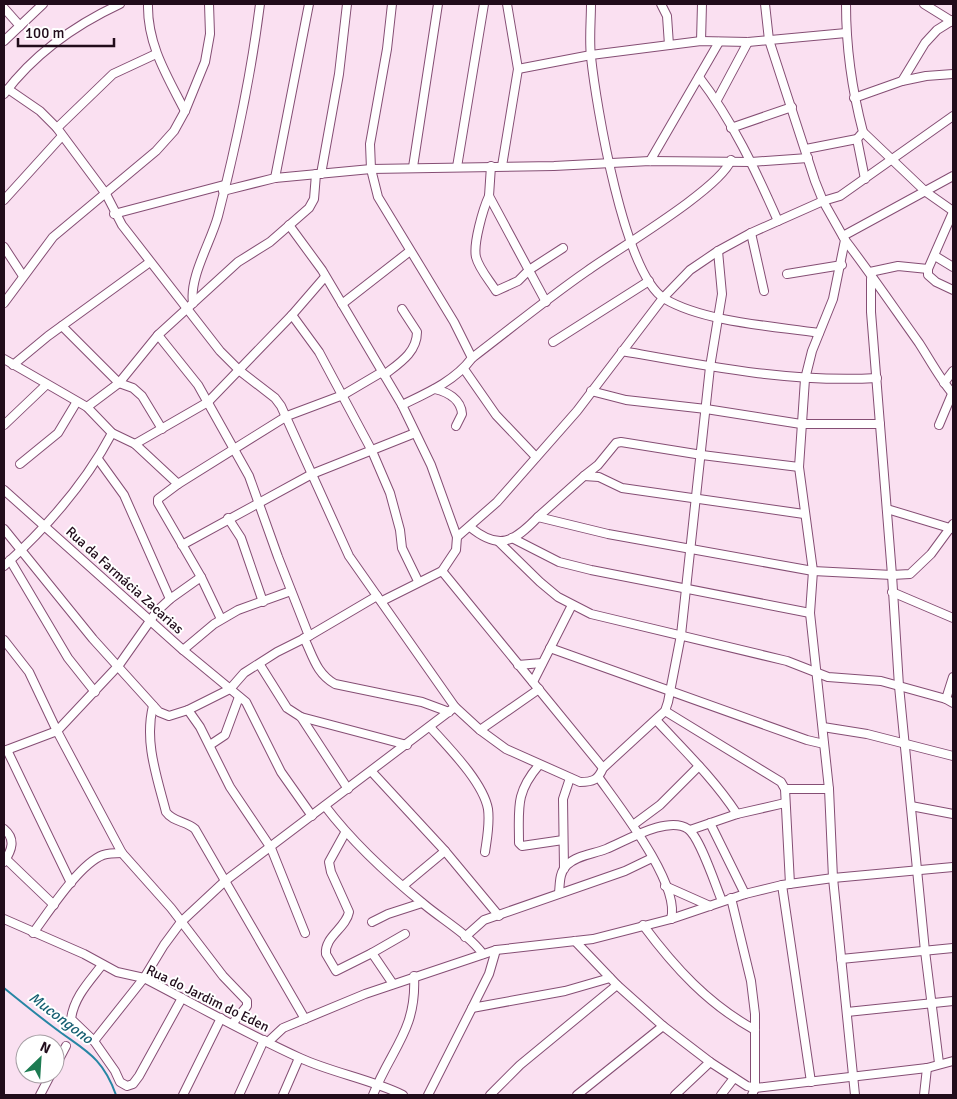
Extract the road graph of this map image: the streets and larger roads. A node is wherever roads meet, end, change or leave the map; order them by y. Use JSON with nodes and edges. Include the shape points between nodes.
{"nodes":[{"id":1,"x":44,"y":4,"type":"edge"},
{"id":2,"x":120,"y":4,"type":"edge"},
{"id":3,"x":148,"y":4,"type":"edge"},
{"id":4,"x":209,"y":4,"type":"edge"},
{"id":5,"x":260,"y":4,"type":"edge"},
{"id":6,"x":310,"y":4,"type":"edge"},
{"id":7,"x":347,"y":4,"type":"edge"},
{"id":8,"x":392,"y":4,"type":"edge"},
{"id":9,"x":438,"y":4,"type":"edge"},
{"id":10,"x":484,"y":4,"type":"edge"},
{"id":11,"x":507,"y":4,"type":"edge"},
{"id":12,"x":591,"y":4,"type":"edge"},
{"id":13,"x":661,"y":4,"type":"edge"},
{"id":14,"x":702,"y":4,"type":"edge"},
{"id":15,"x":765,"y":4,"type":"edge"},
{"id":16,"x":846,"y":4,"type":"edge"},
{"id":17,"x":924,"y":4,"type":"edge"},
{"id":18,"x":4,"y":8,"type":"edge"},
{"id":19,"x":953,"y":21,"type":"edge"},
{"id":20,"x":20,"y":26,"type":"junction"},
{"id":21,"x":846,"y":33,"type":"junction"},
{"id":22,"x":769,"y":40,"type":"junction"},
{"id":23,"x":4,"y":41,"type":"edge"},
{"id":24,"x":701,"y":41,"type":"junction"},
{"id":25,"x":719,"y":42,"type":"junction"},
{"id":26,"x":748,"y":42,"type":"junction"},
{"id":27,"x":669,"y":45,"type":"junction"},
{"id":28,"x":156,"y":54,"type":"junction"},
{"id":29,"x":591,"y":55,"type":"junction"},
{"id":30,"x":518,"y":68,"type":"junction"},
{"id":31,"x":953,"y":74,"type":"edge"},
{"id":32,"x":699,"y":77,"type":"junction"},
{"id":33,"x":902,"y":81,"type":"junction"},
{"id":34,"x":6,"y":91,"type":"edge"},
{"id":35,"x":854,"y":98,"type":"junction"},
{"id":36,"x":717,"y":100,"type":"junction"},
{"id":37,"x":792,"y":107,"type":"junction"},
{"id":38,"x":185,"y":111,"type":"junction"},
{"id":39,"x":953,"y":116,"type":"edge"},
{"id":40,"x":57,"y":128,"type":"junction"},
{"id":41,"x":731,"y":128,"type":"junction"},
{"id":42,"x":863,"y":132,"type":"junction"},
{"id":43,"x":62,"y":136,"type":"junction"},
{"id":44,"x":857,"y":139,"type":"junction"},
{"id":45,"x":806,"y":149,"type":"junction"},
{"id":46,"x":808,"y":158,"type":"junction"},
{"id":47,"x":650,"y":160,"type":"junction"},
{"id":48,"x":731,"y":160,"type":"junction"},
{"id":49,"x":892,"y":161,"type":"junction"},
{"id":50,"x":751,"y":162,"type":"junction"},
{"id":51,"x":608,"y":163,"type":"junction"},
{"id":52,"x":491,"y":166,"type":"junction"},
{"id":53,"x":502,"y":166,"type":"junction"},
{"id":54,"x":413,"y":167,"type":"junction"},
{"id":55,"x":457,"y":167,"type":"junction"},
{"id":56,"x":371,"y":169,"type":"junction"},
{"id":57,"x":318,"y":174,"type":"junction"},
{"id":58,"x":953,"y":176,"type":"edge"},
{"id":59,"x":275,"y":178,"type":"junction"},
{"id":60,"x":865,"y":179,"type":"junction"},
{"id":61,"x":224,"y":188,"type":"junction"},
{"id":62,"x":926,"y":192,"type":"junction"},
{"id":63,"x":106,"y":194,"type":"junction"},
{"id":64,"x":488,"y":196,"type":"junction"},
{"id":65,"x":4,"y":200,"type":"edge"},
{"id":66,"x":823,"y":201,"type":"junction"},
{"id":67,"x":953,"y":212,"type":"edge"},
{"id":68,"x":114,"y":214,"type":"junction"},
{"id":69,"x":778,"y":221,"type":"junction"},
{"id":70,"x":289,"y":225,"type":"junction"},
{"id":71,"x":752,"y":233,"type":"junction"},
{"id":72,"x":844,"y":238,"type":"junction"},
{"id":73,"x":630,"y":242,"type":"junction"},
{"id":74,"x":4,"y":248,"type":"edge"},
{"id":75,"x":563,"y":248,"type":"dead end"},
{"id":76,"x":410,"y":251,"type":"junction"},
{"id":77,"x":718,"y":251,"type":"junction"},
{"id":78,"x":935,"y":256,"type":"junction"},
{"id":79,"x":150,"y":262,"type":"junction"},
{"id":80,"x":842,"y":265,"type":"junction"},
{"id":81,"x":953,"y":267,"type":"edge"},
{"id":82,"x":928,"y":269,"type":"junction"},
{"id":83,"x":529,"y":270,"type":"junction"},
{"id":84,"x":787,"y":274,"type":"dead end"},
{"id":85,"x":24,"y":276,"type":"junction"},
{"id":86,"x":870,"y":276,"type":"junction"},
{"id":87,"x":324,"y":278,"type":"junction"},
{"id":88,"x":649,"y":281,"type":"junction"},
{"id":89,"x":764,"y":290,"type":"dead end"},
{"id":90,"x":953,"y":290,"type":"edge"},
{"id":91,"x":663,"y":298,"type":"junction"},
{"id":92,"x":546,"y":302,"type":"junction"},
{"id":93,"x":4,"y":303,"type":"edge"},
{"id":94,"x":342,"y":304,"type":"junction"},
{"id":95,"x":190,"y":306,"type":"junction"},
{"id":96,"x":402,"y":309,"type":"dead end"},
{"id":97,"x":292,"y":315,"type":"junction"},
{"id":98,"x":718,"y":317,"type":"junction"},
{"id":99,"x":62,"y":326,"type":"junction"},
{"id":100,"x":819,"y":333,"type":"junction"},
{"id":101,"x":158,"y":335,"type":"junction"},
{"id":102,"x":553,"y":342,"type":"dead end"},
{"id":103,"x":622,"y":352,"type":"junction"},
{"id":104,"x":472,"y":358,"type":"junction"},
{"id":105,"x":4,"y":359,"type":"edge"},
{"id":106,"x":13,"y":365,"type":"junction"},
{"id":107,"x":710,"y":367,"type":"junction"},
{"id":108,"x":464,"y":369,"type":"junction"},
{"id":109,"x":240,"y":370,"type":"junction"},
{"id":110,"x":953,"y":370,"type":"edge"},
{"id":111,"x":382,"y":373,"type":"junction"},
{"id":112,"x":877,"y":378,"type":"junction"},
{"id":113,"x":805,"y":379,"type":"junction"},
{"id":114,"x":448,"y":380,"type":"junction"},
{"id":115,"x":119,"y":383,"type":"junction"},
{"id":116,"x":944,"y":383,"type":"junction"},
{"id":117,"x":46,"y":385,"type":"junction"},
{"id":118,"x":435,"y":389,"type":"junction"},
{"id":119,"x":591,"y":391,"type":"junction"},
{"id":120,"x":953,"y":394,"type":"edge"},
{"id":121,"x":343,"y":395,"type":"junction"},
{"id":122,"x":451,"y":395,"type":"junction"},
{"id":123,"x":76,"y":402,"type":"junction"},
{"id":124,"x":208,"y":402,"type":"junction"},
{"id":125,"x":402,"y":405,"type":"junction"},
{"id":126,"x":87,"y":408,"type":"junction"},
{"id":127,"x":706,"y":409,"type":"junction"},
{"id":128,"x":287,"y":416,"type":"junction"},
{"id":129,"x":801,"y":424,"type":"junction"},
{"id":130,"x":880,"y":424,"type":"junction"},
{"id":131,"x":4,"y":425,"type":"edge"},
{"id":132,"x":939,"y":425,"type":"dead end"},
{"id":133,"x":456,"y":426,"type":"dead end"},
{"id":134,"x":162,"y":429,"type":"junction"},
{"id":135,"x":112,"y":433,"type":"junction"},
{"id":136,"x":415,"y":434,"type":"junction"},
{"id":137,"x":135,"y":444,"type":"junction"},
{"id":138,"x":234,"y":448,"type":"junction"},
{"id":139,"x":372,"y":452,"type":"junction"},
{"id":140,"x":702,"y":455,"type":"junction"},
{"id":141,"x":536,"y":457,"type":"junction"},
{"id":142,"x":98,"y":459,"type":"junction"},
{"id":143,"x":20,"y":464,"type":"dead end"},
{"id":144,"x":799,"y":467,"type":"junction"},
{"id":145,"x":312,"y":474,"type":"junction"},
{"id":146,"x":584,"y":476,"type":"junction"},
{"id":147,"x":178,"y":484,"type":"junction"},
{"id":148,"x":4,"y":490,"type":"edge"},
{"id":149,"x":695,"y":499,"type":"junction"},
{"id":150,"x":260,"y":501,"type":"junction"},
{"id":151,"x":887,"y":509,"type":"junction"},
{"id":152,"x":804,"y":514,"type":"junction"},
{"id":153,"x":538,"y":517,"type":"junction"},
{"id":154,"x":228,"y":518,"type":"junction"},
{"id":155,"x":46,"y":526,"type":"junction"},
{"id":156,"x":952,"y":527,"type":"edge"},
{"id":157,"x":470,"y":528,"type":"junction"},
{"id":158,"x":4,"y":529,"type":"edge"},
{"id":159,"x":457,"y":538,"type":"junction"},
{"id":160,"x":512,"y":538,"type":"junction"},
{"id":161,"x":499,"y":542,"type":"junction"},
{"id":162,"x":182,"y":545,"type":"junction"},
{"id":163,"x":689,"y":547,"type":"junction"},
{"id":164,"x":22,"y":550,"type":"junction"},
{"id":165,"x":10,"y":560,"type":"junction"},
{"id":166,"x":4,"y":566,"type":"edge"},
{"id":167,"x":442,"y":571,"type":"junction"},
{"id":168,"x":813,"y":571,"type":"junction"},
{"id":169,"x":892,"y":575,"type":"junction"},
{"id":170,"x":200,"y":577,"type":"junction"},
{"id":171,"x":418,"y":581,"type":"junction"},
{"id":172,"x":686,"y":589,"type":"junction"},
{"id":173,"x":291,"y":591,"type":"junction"},
{"id":174,"x":892,"y":592,"type":"junction"},
{"id":175,"x":170,"y":599,"type":"junction"},
{"id":176,"x":380,"y":599,"type":"junction"},
{"id":177,"x":263,"y":602,"type":"junction"},
{"id":178,"x":572,"y":605,"type":"junction"},
{"id":179,"x":810,"y":613,"type":"junction"},
{"id":180,"x":953,"y":618,"type":"edge"},
{"id":181,"x":221,"y":619,"type":"junction"},
{"id":182,"x":151,"y":622,"type":"junction"},
{"id":183,"x":681,"y":635,"type":"junction"},
{"id":184,"x":307,"y":637,"type":"junction"},
{"id":185,"x":4,"y":640,"type":"edge"},
{"id":186,"x":550,"y":648,"type":"junction"},
{"id":187,"x":182,"y":650,"type":"junction"},
{"id":188,"x":542,"y":663,"type":"junction"},
{"id":189,"x":119,"y":665,"type":"junction"},
{"id":190,"x":260,"y":665,"type":"junction"},
{"id":191,"x":518,"y":665,"type":"junction"},
{"id":192,"x":816,"y":673,"type":"junction"},
{"id":193,"x":953,"y":677,"type":"edge"},
{"id":194,"x":533,"y":682,"type":"junction"},
{"id":195,"x":898,"y":686,"type":"junction"},
{"id":196,"x":230,"y":689,"type":"junction"},
{"id":197,"x":539,"y":689,"type":"junction"},
{"id":198,"x":95,"y":692,"type":"junction"},
{"id":199,"x":670,"y":692,"type":"junction"},
{"id":200,"x":239,"y":697,"type":"junction"},
{"id":201,"x":950,"y":701,"type":"edge"},
{"id":202,"x":153,"y":706,"type":"junction"},
{"id":203,"x":452,"y":709,"type":"junction"},
{"id":204,"x":188,"y":710,"type":"junction"},
{"id":205,"x":665,"y":711,"type":"junction"},
{"id":206,"x":301,"y":717,"type":"junction"},
{"id":207,"x":656,"y":720,"type":"junction"},
{"id":208,"x":430,"y":727,"type":"junction"},
{"id":209,"x":823,"y":727,"type":"junction"},
{"id":210,"x":480,"y":730,"type":"junction"},
{"id":211,"x":57,"y":731,"type":"junction"},
{"id":212,"x":824,"y":744,"type":"junction"},
{"id":213,"x":906,"y":744,"type":"junction"},
{"id":214,"x":210,"y":745,"type":"junction"},
{"id":215,"x":407,"y":745,"type":"junction"},
{"id":216,"x":6,"y":750,"type":"edge"},
{"id":217,"x":953,"y":756,"type":"edge"},
{"id":218,"x":539,"y":765,"type":"junction"},
{"id":219,"x":699,"y":766,"type":"junction"},
{"id":220,"x":603,"y":768,"type":"junction"},
{"id":221,"x":372,"y":772,"type":"junction"},
{"id":222,"x":570,"y":778,"type":"junction"},
{"id":223,"x":599,"y":778,"type":"junction"},
{"id":224,"x":348,"y":789,"type":"junction"},
{"id":225,"x":785,"y":789,"type":"junction"},
{"id":226,"x":829,"y":789,"type":"junction"},
{"id":227,"x":785,"y":803,"type":"junction"},
{"id":228,"x":325,"y":806,"type":"junction"},
{"id":229,"x":911,"y":806,"type":"junction"},
{"id":230,"x":737,"y":814,"type":"junction"},
{"id":231,"x":953,"y":814,"type":"edge"},
{"id":232,"x":312,"y":816,"type":"junction"},
{"id":233,"x":710,"y":823,"type":"junction"},
{"id":234,"x":633,"y":825,"type":"junction"},
{"id":235,"x":4,"y":829,"type":"edge"},
{"id":236,"x":690,"y":830,"type":"junction"},
{"id":237,"x":345,"y":833,"type":"junction"},
{"id":238,"x":640,"y":833,"type":"junction"},
{"id":239,"x":563,"y":840,"type":"junction"},
{"id":240,"x":271,"y":848,"type":"junction"},
{"id":241,"x":445,"y":851,"type":"junction"},
{"id":242,"x":485,"y":852,"type":"dead end"},
{"id":243,"x":122,"y":853,"type":"junction"},
{"id":244,"x":652,"y":858,"type":"junction"},
{"id":245,"x":5,"y":860,"type":"edge"},
{"id":246,"x":953,"y":867,"type":"edge"},
{"id":247,"x":564,"y":869,"type":"junction"},
{"id":248,"x":916,"y":872,"type":"junction"},
{"id":249,"x":833,"y":878,"type":"junction"},
{"id":250,"x":225,"y":881,"type":"junction"},
{"id":251,"x":71,"y":883,"type":"junction"},
{"id":252,"x":786,"y":885,"type":"junction"},
{"id":253,"x":404,"y":886,"type":"junction"},
{"id":254,"x":665,"y":886,"type":"junction"},
{"id":255,"x":559,"y":893,"type":"junction"},
{"id":256,"x":746,"y":894,"type":"junction"},
{"id":257,"x":731,"y":898,"type":"junction"},
{"id":258,"x":722,"y":901,"type":"junction"},
{"id":259,"x":422,"y":903,"type":"junction"},
{"id":260,"x":54,"y":904,"type":"junction"},
{"id":261,"x":710,"y":906,"type":"junction"},
{"id":262,"x":499,"y":916,"type":"junction"},
{"id":263,"x":4,"y":919,"type":"edge"},
{"id":264,"x":671,"y":919,"type":"junction"},
{"id":265,"x":181,"y":922,"type":"junction"},
{"id":266,"x":372,"y":922,"type":"dead end"},
{"id":267,"x":643,"y":925,"type":"junction"},
{"id":268,"x":305,"y":932,"type":"dead end"},
{"id":269,"x":32,"y":933,"type":"junction"},
{"id":270,"x":405,"y":934,"type":"dead end"},
{"id":271,"x":465,"y":937,"type":"junction"},
{"id":272,"x":575,"y":941,"type":"junction"},
{"id":273,"x":953,"y":948,"type":"edge"},
{"id":274,"x":496,"y":950,"type":"junction"},
{"id":275,"x":924,"y":951,"type":"junction"},
{"id":276,"x":372,"y":953,"type":"junction"},
{"id":277,"x":483,"y":954,"type":"junction"},
{"id":278,"x":841,"y":959,"type":"junction"},
{"id":279,"x":102,"y":965,"type":"junction"},
{"id":280,"x":414,"y":976,"type":"junction"},
{"id":281,"x":144,"y":978,"type":"junction"},
{"id":282,"x":610,"y":978,"type":"junction"},
{"id":283,"x":393,"y":984,"type":"junction"},
{"id":284,"x":617,"y":984,"type":"junction"},
{"id":285,"x":182,"y":998,"type":"junction"},
{"id":286,"x":953,"y":1000,"type":"edge"},
{"id":287,"x":932,"y":1004,"type":"junction"},
{"id":288,"x":472,"y":1008,"type":"junction"},
{"id":289,"x":848,"y":1012,"type":"junction"},
{"id":290,"x":221,"y":1018,"type":"junction"},
{"id":291,"x":305,"y":1019,"type":"junction"},
{"id":292,"x":232,"y":1024,"type":"junction"},
{"id":293,"x":663,"y":1026,"type":"junction"},
{"id":294,"x":755,"y":1030,"type":"junction"},
{"id":295,"x":94,"y":1041,"type":"junction"},
{"id":296,"x":266,"y":1041,"type":"junction"},
{"id":297,"x":300,"y":1058,"type":"junction"},
{"id":298,"x":710,"y":1062,"type":"junction"},
{"id":299,"x":953,"y":1062,"type":"edge"},
{"id":300,"x":939,"y":1063,"type":"junction"},
{"id":301,"x":927,"y":1068,"type":"junction"},
{"id":302,"x":852,"y":1075,"type":"junction"},
{"id":303,"x":734,"y":1078,"type":"junction"},
{"id":304,"x":811,"y":1082,"type":"junction"},
{"id":305,"x":378,"y":1083,"type":"junction"},
{"id":306,"x":754,"y":1092,"type":"edge"},
{"id":307,"x":183,"y":1095,"type":"edge"},
{"id":308,"x":239,"y":1095,"type":"edge"},
{"id":309,"x":283,"y":1095,"type":"edge"},
{"id":310,"x":373,"y":1095,"type":"edge"},
{"id":311,"x":403,"y":1095,"type":"edge"},
{"id":312,"x":428,"y":1095,"type":"edge"},
{"id":313,"x":490,"y":1095,"type":"edge"},
{"id":314,"x":577,"y":1095,"type":"edge"},
{"id":315,"x":676,"y":1095,"type":"edge"},
{"id":316,"x":721,"y":1095,"type":"edge"},
{"id":317,"x":855,"y":1095,"type":"edge"},
{"id":318,"x":924,"y":1095,"type":"edge"}],
"edges":[{"from":1,"to":20,"type":"street"},
{"from":2,"to":34,"type":"street","via":[[87,19],[60,38]]},
{"from":3,"to":28,"type":"street","via":[[149,28]]},
{"from":4,"to":38,"type":"street","via":[[208,50]]},
{"from":5,"to":61,"type":"street","via":[[249,79]]},
{"from":6,"to":59,"type":"street"},
{"from":7,"to":57,"type":"street","via":[[339,74]]},
{"from":8,"to":56,"type":"street","via":[[370,144]]},
{"from":9,"to":54,"type":"street"},
{"from":10,"to":55,"type":"street"},
{"from":11,"to":30,"type":"street"},
{"from":12,"to":29,"type":"street"},
{"from":13,"to":27,"type":"street","via":[[667,16]]},
{"from":14,"to":24,"type":"street"},
{"from":15,"to":22,"type":"street"},
{"from":16,"to":21,"type":"street"},
{"from":17,"to":19,"type":"street"},
{"from":18,"to":20,"type":"street"},
{"from":19,"to":33,"type":"street","via":[[937,30],[925,43]]},
{"from":20,"to":23,"type":"street"},
{"from":21,"to":22,"type":"street"},
{"from":21,"to":35,"type":"street"},
{"from":22,"to":26,"type":"street"},
{"from":22,"to":37,"type":"street"},
{"from":24,"to":25,"type":"street"},
{"from":24,"to":27,"type":"street"},
{"from":25,"to":26,"type":"street"},
{"from":25,"to":32,"type":"street"},
{"from":26,"to":36,"type":"street"},
{"from":27,"to":29,"type":"street"},
{"from":28,"to":38,"type":"street"},
{"from":28,"to":40,"type":"street","via":[[113,74]]},
{"from":29,"to":30,"type":"street"},
{"from":29,"to":51,"type":"street"},
{"from":30,"to":53,"type":"street"},
{"from":31,"to":33,"type":"street"},
{"from":32,"to":36,"type":"street"},
{"from":32,"to":47,"type":"street"},
{"from":33,"to":35,"type":"street"},
{"from":34,"to":40,"type":"street","via":[[40,111]]},
{"from":35,"to":42,"type":"street"},
{"from":36,"to":41,"type":"street"},
{"from":37,"to":41,"type":"street"},
{"from":37,"to":45,"type":"street"},
{"from":38,"to":63,"type":"street","via":[[165,142]]},
{"from":39,"to":49,"type":"street"},
{"from":40,"to":43,"type":"street"},
{"from":41,"to":50,"type":"street"},
{"from":42,"to":44,"type":"street"},
{"from":42,"to":49,"type":"street"},
{"from":43,"to":63,"type":"street"},
{"from":43,"to":65,"type":"street"},
{"from":44,"to":45,"type":"street"},
{"from":44,"to":60,"type":"street"},
{"from":45,"to":46,"type":"street"},
{"from":46,"to":50,"type":"street"},
{"from":46,"to":66,"type":"street"},
{"from":47,"to":48,"type":"street"},
{"from":47,"to":51,"type":"street"},
{"from":48,"to":50,"type":"street"},
{"from":48,"to":73,"type":"street","via":[[726,170],[682,206]]},
{"from":49,"to":60,"type":"street"},
{"from":49,"to":62,"type":"street"},
{"from":50,"to":69,"type":"street"},
{"from":51,"to":53,"type":"street"},
{"from":51,"to":73,"type":"street"},
{"from":52,"to":53,"type":"street"},
{"from":52,"to":55,"type":"street"},
{"from":52,"to":64,"type":"street"},
{"from":54,"to":55,"type":"street"},
{"from":54,"to":56,"type":"street"},
{"from":56,"to":57,"type":"street"},
{"from":56,"to":76,"type":"street","via":[[378,197]]},
{"from":57,"to":59,"type":"street"},
{"from":57,"to":70,"type":"street","via":[[312,204]]},
{"from":58,"to":62,"type":"street"},
{"from":59,"to":61,"type":"street"},
{"from":60,"to":66,"type":"street","via":[[840,196]]},
{"from":61,"to":68,"type":"street"},
{"from":61,"to":95,"type":"street","via":[[192,290]]},
{"from":62,"to":67,"type":"street"},
{"from":62,"to":72,"type":"street"},
{"from":63,"to":68,"type":"street"},
{"from":63,"to":85,"type":"street","via":[[57,233]]},
{"from":64,"to":83,"type":"street"},
{"from":64,"to":83,"type":"street","via":[[476,254],[479,264],[496,291],[518,281]]},
{"from":66,"to":69,"type":"street"},
{"from":66,"to":72,"type":"street"},
{"from":67,"to":78,"type":"street"},
{"from":68,"to":79,"type":"street"},
{"from":69,"to":71,"type":"street"},
{"from":70,"to":87,"type":"street","via":[[322,270]]},
{"from":70,"to":95,"type":"street","via":[[270,242],[242,259]]},
{"from":71,"to":77,"type":"street"},
{"from":71,"to":89,"type":"street"},
{"from":72,"to":80,"type":"street"},
{"from":72,"to":86,"type":"street"},
{"from":73,"to":88,"type":"street"},
{"from":73,"to":92,"type":"street"},
{"from":74,"to":85,"type":"street"},
{"from":75,"to":83,"type":"street"},
{"from":76,"to":94,"type":"street"},
{"from":76,"to":104,"type":"street"},
{"from":77,"to":91,"type":"street","via":[[690,270]]},
{"from":77,"to":98,"type":"street","via":[[722,294]]},
{"from":78,"to":81,"type":"street"},
{"from":78,"to":82,"type":"street"},
{"from":79,"to":95,"type":"street"},
{"from":79,"to":99,"type":"street"},
{"from":80,"to":84,"type":"street"},
{"from":80,"to":100,"type":"street"},
{"from":82,"to":86,"type":"street","via":[[898,266]]},
{"from":82,"to":90,"type":"street","via":[[928,276]]},
{"from":83,"to":92,"type":"street"},
{"from":85,"to":93,"type":"street"},
{"from":86,"to":112,"type":"street"},
{"from":86,"to":116,"type":"street"},
{"from":87,"to":94,"type":"street"},
{"from":87,"to":97,"type":"street"},
{"from":88,"to":91,"type":"street"},
{"from":88,"to":102,"type":"street"},
{"from":91,"to":98,"type":"street","via":[[688,310]]},
{"from":91,"to":103,"type":"street"},
{"from":92,"to":104,"type":"street"},
{"from":94,"to":111,"type":"street"},
{"from":95,"to":101,"type":"street"},
{"from":95,"to":109,"type":"street","via":[[220,351]]},
{"from":96,"to":111,"type":"street","via":[[417,332],[415,343],[409,355]]},
{"from":97,"to":109,"type":"street"},
{"from":97,"to":121,"type":"street","via":[[313,342]]},
{"from":98,"to":100,"type":"street"},
{"from":98,"to":107,"type":"street"},
{"from":99,"to":106,"type":"street"},
{"from":99,"to":115,"type":"street"},
{"from":100,"to":113,"type":"street"},
{"from":101,"to":115,"type":"street"},
{"from":101,"to":124,"type":"street"},
{"from":103,"to":107,"type":"street"},
{"from":103,"to":119,"type":"street"},
{"from":104,"to":108,"type":"street"},
{"from":105,"to":106,"type":"street"},
{"from":106,"to":117,"type":"street"},
{"from":107,"to":113,"type":"street"},
{"from":107,"to":127,"type":"street"},
{"from":108,"to":114,"type":"street"},
{"from":108,"to":141,"type":"street","via":[[496,415]]},
{"from":109,"to":124,"type":"street"},
{"from":109,"to":128,"type":"street","via":[[275,398]]},
{"from":110,"to":116,"type":"street"},
{"from":111,"to":121,"type":"street"},
{"from":111,"to":125,"type":"street"},
{"from":112,"to":113,"type":"street"},
{"from":112,"to":130,"type":"street"},
{"from":113,"to":129,"type":"street"},
{"from":114,"to":118,"type":"street"},
{"from":114,"to":122,"type":"street"},
{"from":115,"to":126,"type":"street"},
{"from":115,"to":134,"type":"street","via":[[133,388],[142,396]]},
{"from":116,"to":120,"type":"street"},
{"from":117,"to":123,"type":"street"},
{"from":117,"to":131,"type":"street"},
{"from":118,"to":122,"type":"street"},
{"from":118,"to":125,"type":"street"},
{"from":119,"to":127,"type":"street","via":[[621,399]]},
{"from":119,"to":141,"type":"street"},
{"from":120,"to":132,"type":"street"},
{"from":121,"to":128,"type":"street"},
{"from":121,"to":139,"type":"street"},
{"from":122,"to":133,"type":"street","via":[[462,410]]},
{"from":123,"to":126,"type":"street"},
{"from":123,"to":143,"type":"street","via":[[58,433]]},
{"from":124,"to":134,"type":"street"},
{"from":124,"to":138,"type":"street"},
{"from":125,"to":136,"type":"street"},
{"from":126,"to":135,"type":"street"},
{"from":127,"to":129,"type":"street"},
{"from":127,"to":140,"type":"street"},
{"from":128,"to":138,"type":"street"},
{"from":128,"to":145,"type":"street"},
{"from":129,"to":130,"type":"street"},
{"from":129,"to":144,"type":"street"},
{"from":130,"to":151,"type":"street"},
{"from":134,"to":137,"type":"street"},
{"from":135,"to":137,"type":"street"},
{"from":135,"to":142,"type":"street"},
{"from":136,"to":139,"type":"street"},
{"from":136,"to":159,"type":"street","via":[[431,465]]},
{"from":137,"to":147,"type":"street"},
{"from":138,"to":147,"type":"street"},
{"from":138,"to":150,"type":"street"},
{"from":139,"to":145,"type":"street"},
{"from":139,"to":171,"type":"street","via":[[390,493],[402,548]]},
{"from":140,"to":144,"type":"street"},
{"from":140,"to":146,"type":"street","via":[[616,442],[598,465]]},
{"from":140,"to":149,"type":"street"},
{"from":141,"to":157,"type":"street"},
{"from":142,"to":155,"type":"street"},
{"from":142,"to":175,"type":"street","via":[[124,495]]},
{"from":144,"to":152,"type":"street"},
{"from":145,"to":150,"type":"street"},
{"from":145,"to":176,"type":"street","via":[[349,556]]},
{"from":146,"to":149,"type":"street","via":[[599,477],[622,488]]},
{"from":146,"to":153,"type":"street"},
{"from":147,"to":162,"type":"street","via":[[157,501]]},
{"from":148,"to":155,"type":"street","name":"Rua da Farmácia Zacarias"},
{"from":149,"to":152,"type":"street"},
{"from":149,"to":163,"type":"street"},
{"from":150,"to":154,"type":"street"},
{"from":150,"to":173,"type":"street"},
{"from":151,"to":156,"type":"street"},
{"from":151,"to":169,"type":"street"},
{"from":152,"to":168,"type":"street"},
{"from":153,"to":160,"type":"street"},
{"from":153,"to":163,"type":"street","via":[[608,534]]},
{"from":154,"to":162,"type":"street"},
{"from":154,"to":177,"type":"street","via":[[241,538]]},
{"from":155,"to":164,"type":"street"},
{"from":155,"to":182,"type":"street","name":"Rua da Farmácia Zacarias"},
{"from":156,"to":169,"type":"street","via":[[910,574]]},
{"from":157,"to":159,"type":"street"},
{"from":157,"to":161,"type":"street","via":[[491,541]]},
{"from":158,"to":164,"type":"street"},
{"from":159,"to":167,"type":"street","via":[[456,550]]},
{"from":160,"to":161,"type":"street"},
{"from":160,"to":172,"type":"street","via":[[559,562]]},
{"from":161,"to":178,"type":"street","via":[[540,582]]},
{"from":162,"to":170,"type":"street"},
{"from":163,"to":168,"type":"street"},
{"from":163,"to":172,"type":"street"},
{"from":164,"to":165,"type":"street"},
{"from":164,"to":189,"type":"street","via":[[93,639]]},
{"from":165,"to":166,"type":"street"},
{"from":165,"to":198,"type":"street","via":[[68,658]]},
{"from":167,"to":171,"type":"street"},
{"from":167,"to":191,"type":"street"},
{"from":168,"to":169,"type":"street"},
{"from":168,"to":179,"type":"street"},
{"from":169,"to":174,"type":"street"},
{"from":170,"to":175,"type":"street"},
{"from":170,"to":181,"type":"street"},
{"from":171,"to":176,"type":"street"},
{"from":172,"to":179,"type":"street"},
{"from":172,"to":183,"type":"street"},
{"from":173,"to":177,"type":"street"},
{"from":173,"to":184,"type":"street"},
{"from":174,"to":180,"type":"street"},
{"from":174,"to":195,"type":"street"},
{"from":175,"to":182,"type":"street"},
{"from":176,"to":184,"type":"street"},
{"from":176,"to":203,"type":"street"},
{"from":177,"to":181,"type":"street"},
{"from":178,"to":183,"type":"street","via":[[591,614]]},
{"from":178,"to":186,"type":"street"},
{"from":179,"to":192,"type":"street"},
{"from":181,"to":187,"type":"street"},
{"from":182,"to":187,"type":"street","name":"Rua da Farmácia Zacarias"},
{"from":182,"to":189,"type":"street"},
{"from":183,"to":192,"type":"street","via":[[787,661]]},
{"from":183,"to":199,"type":"street"},
{"from":184,"to":190,"type":"street"},
{"from":184,"to":203,"type":"street","via":[[318,670],[335,684]]},
{"from":185,"to":211,"type":"street","via":[[29,672]]},
{"from":186,"to":188,"type":"street"},
{"from":186,"to":199,"type":"street"},
{"from":187,"to":196,"type":"street","name":"Rua da Farmácia Zacarias"},
{"from":188,"to":191,"type":"street"},
{"from":188,"to":194,"type":"street"},
{"from":189,"to":198,"type":"street"},
{"from":189,"to":202,"type":"street"},
{"from":190,"to":196,"type":"street","via":[[244,673]]},
{"from":190,"to":206,"type":"street","via":[[287,708]]},
{"from":191,"to":194,"type":"street"},
{"from":192,"to":195,"type":"street"},
{"from":192,"to":209,"type":"street"},
{"from":193,"to":201,"type":"street"},
{"from":194,"to":197,"type":"street"},
{"from":195,"to":201,"type":"street"},
{"from":195,"to":213,"type":"street"},
{"from":196,"to":200,"type":"street","name":"Rua da Farmácia Zacarias"},
{"from":196,"to":204,"type":"street"},
{"from":197,"to":210,"type":"street"},
{"from":197,"to":220,"type":"street"},
{"from":198,"to":211,"type":"street"},
{"from":199,"to":205,"type":"street"},
{"from":199,"to":212,"type":"street"},
{"from":200,"to":214,"type":"street","via":[[226,735]]},
{"from":200,"to":232,"type":"street","name":"Rua da Farmácia Zacarias","via":[[250,710],[289,786]]},
{"from":202,"to":204,"type":"street","via":[[165,716]]},
{"from":202,"to":250,"type":"street","via":[[149,740],[166,812],[174,820],[195,829]]},
{"from":203,"to":208,"type":"street"},
{"from":203,"to":210,"type":"street"},
{"from":204,"to":214,"type":"street"},
{"from":205,"to":207,"type":"street"},
{"from":205,"to":225,"type":"street","via":[[781,782]]},
{"from":206,"to":215,"type":"street"},
{"from":206,"to":224,"type":"street"},
{"from":207,"to":219,"type":"street"},
{"from":207,"to":220,"type":"street"},
{"from":208,"to":215,"type":"street"},
{"from":208,"to":242,"type":"street","via":[[470,775],[488,808]]},
{"from":209,"to":212,"type":"street"},
{"from":209,"to":213,"type":"street"},
{"from":210,"to":218,"type":"street","via":[[506,749]]},
{"from":211,"to":216,"type":"street"},
{"from":211,"to":243,"type":"street"},
{"from":212,"to":226,"type":"street"},
{"from":213,"to":217,"type":"street"},
{"from":213,"to":229,"type":"street"},
{"from":214,"to":240,"type":"street","via":[[230,787]]},
{"from":215,"to":221,"type":"street"},
{"from":216,"to":251,"type":"street"},
{"from":218,"to":222,"type":"street"},
{"from":218,"to":239,"type":"street","via":[[520,795],[518,843],[530,846]]},
{"from":219,"to":230,"type":"street"},
{"from":219,"to":234,"type":"street","via":[[660,805]]},
{"from":220,"to":223,"type":"street"},
{"from":221,"to":224,"type":"street"},
{"from":221,"to":241,"type":"street"},
{"from":222,"to":223,"type":"street","via":[[586,782]]},
{"from":222,"to":239,"type":"street","via":[[563,799]]},
{"from":223,"to":234,"type":"street"},
{"from":224,"to":228,"type":"street"},
{"from":225,"to":226,"type":"street"},
{"from":225,"to":227,"type":"street"},
{"from":226,"to":249,"type":"street"},
{"from":227,"to":230,"type":"street"},
{"from":227,"to":252,"type":"street"},
{"from":228,"to":232,"type":"street"},
{"from":228,"to":237,"type":"street"},
{"from":229,"to":231,"type":"street"},
{"from":229,"to":248,"type":"street"},
{"from":230,"to":233,"type":"street"},
{"from":232,"to":240,"type":"street"},
{"from":233,"to":236,"type":"street"},
{"from":233,"to":256,"type":"street"},
{"from":234,"to":238,"type":"street"},
{"from":235,"to":245,"type":"street","via":[[13,843]]},
{"from":236,"to":238,"type":"street","via":[[673,825]]},
{"from":236,"to":258,"type":"street","via":[[705,857]]},
{"from":237,"to":253,"type":"street"},
{"from":237,"to":276,"type":"street","via":[[329,862],[350,912],[328,942],[326,954],[336,970]]},
{"from":238,"to":244,"type":"street"},
{"from":238,"to":247,"type":"street","via":[[604,850],[582,856]]},
{"from":239,"to":247,"type":"street"},
{"from":240,"to":250,"type":"street"},
{"from":240,"to":268,"type":"street"},
{"from":241,"to":253,"type":"street"},
{"from":241,"to":262,"type":"street"},
{"from":243,"to":251,"type":"street","via":[[101,856]]},
{"from":243,"to":265,"type":"street"},
{"from":244,"to":254,"type":"street"},
{"from":244,"to":255,"type":"street","via":[[626,871]]},
{"from":245,"to":260,"type":"street"},
{"from":246,"to":248,"type":"street"},
{"from":247,"to":255,"type":"street"},
{"from":248,"to":249,"type":"street"},
{"from":248,"to":275,"type":"street"},
{"from":249,"to":252,"type":"street"},
{"from":249,"to":278,"type":"street"},
{"from":250,"to":265,"type":"street"},
{"from":250,"to":291,"type":"street"},
{"from":251,"to":260,"type":"street"},
{"from":252,"to":256,"type":"street"},
{"from":252,"to":304,"type":"street"},
{"from":253,"to":259,"type":"street"},
{"from":254,"to":261,"type":"street"},
{"from":254,"to":264,"type":"street","via":[[672,903]]},
{"from":255,"to":262,"type":"street"},
{"from":256,"to":257,"type":"street"},
{"from":257,"to":258,"type":"street"},
{"from":257,"to":294,"type":"street","via":[[751,981]]},
{"from":258,"to":261,"type":"street"},
{"from":259,"to":266,"type":"street"},
{"from":259,"to":271,"type":"street"},
{"from":260,"to":269,"type":"street"},
{"from":261,"to":264,"type":"street"},
{"from":262,"to":271,"type":"street","via":[[476,925]]},
{"from":263,"to":269,"type":"street","name":"Rua do Jardim do Eden"},
{"from":264,"to":267,"type":"street"},
{"from":265,"to":281,"type":"street"},
{"from":265,"to":292,"type":"street","via":[[247,1001],[247,1006]]},
{"from":267,"to":272,"type":"street"},
{"from":267,"to":294,"type":"street","via":[[700,992]]},
{"from":269,"to":279,"type":"street","name":"Rua do Jardim do Eden","via":[[84,954]]},
{"from":270,"to":276,"type":"street"},
{"from":271,"to":277,"type":"street"},
{"from":272,"to":274,"type":"street"},
{"from":272,"to":282,"type":"street"},
{"from":273,"to":275,"type":"street"},
{"from":274,"to":277,"type":"street"},
{"from":274,"to":288,"type":"street","via":[[489,974]]},
{"from":275,"to":278,"type":"street"},
{"from":275,"to":287,"type":"street"},
{"from":276,"to":283,"type":"street"},
{"from":277,"to":280,"type":"street"},
{"from":278,"to":289,"type":"street"},
{"from":279,"to":281,"type":"street","name":"Rua do Jardim do Eden"},
{"from":279,"to":295,"type":"street","via":[[72,1007],[71,1019]]},
{"from":280,"to":283,"type":"street"},
{"from":280,"to":305,"type":"street","via":[[413,1010],[407,1029]]},
{"from":281,"to":285,"type":"street","name":"Rua do Jardim do Eden"},
{"from":281,"to":295,"type":"street"},
{"from":282,"to":284,"type":"street"},
{"from":282,"to":288,"type":"street","via":[[566,991]]},
{"from":283,"to":291,"type":"street"},
{"from":284,"to":293,"type":"street"},
{"from":284,"to":313,"type":"street","via":[[520,1065]]},
{"from":285,"to":290,"type":"street","name":"Rua do Jardim do Eden"},
{"from":285,"to":295,"type":"street","via":[[133,1084],[127,1086],[120,1082]]},
{"from":286,"to":287,"type":"street"},
{"from":287,"to":289,"type":"street"},
{"from":287,"to":300,"type":"street"},
{"from":288,"to":312,"type":"street"},
{"from":289,"to":302,"type":"street"},
{"from":290,"to":292,"type":"street","name":"Rua do Jardim do Eden"},
{"from":290,"to":307,"type":"street"},
{"from":291,"to":296,"type":"street","via":[[283,1028]]},
{"from":292,"to":296,"type":"street","name":"Rua do Jardim do Eden"},
{"from":293,"to":298,"type":"street"},
{"from":293,"to":314,"type":"street"},
{"from":294,"to":306,"type":"street"},
{"from":296,"to":297,"type":"street","name":"Rua do Jardim do Eden"},
{"from":296,"to":308,"type":"street"},
{"from":297,"to":305,"type":"street","name":"Rua do Jardim do Eden"},
{"from":297,"to":309,"type":"street"},
{"from":298,"to":303,"type":"street"},
{"from":298,"to":315,"type":"street"},
{"from":299,"to":300,"type":"street"},
{"from":300,"to":301,"type":"street"},
{"from":301,"to":302,"type":"street"},
{"from":301,"to":318,"type":"street"},
{"from":302,"to":304,"type":"street"},
{"from":302,"to":317,"type":"street"},
{"from":303,"to":306,"type":"street"},
{"from":303,"to":316,"type":"street"},
{"from":304,"to":306,"type":"street"},
{"from":305,"to":310,"type":"street"},
{"from":305,"to":311,"type":"street","name":"Rua do Jardim do Eden"}]}
